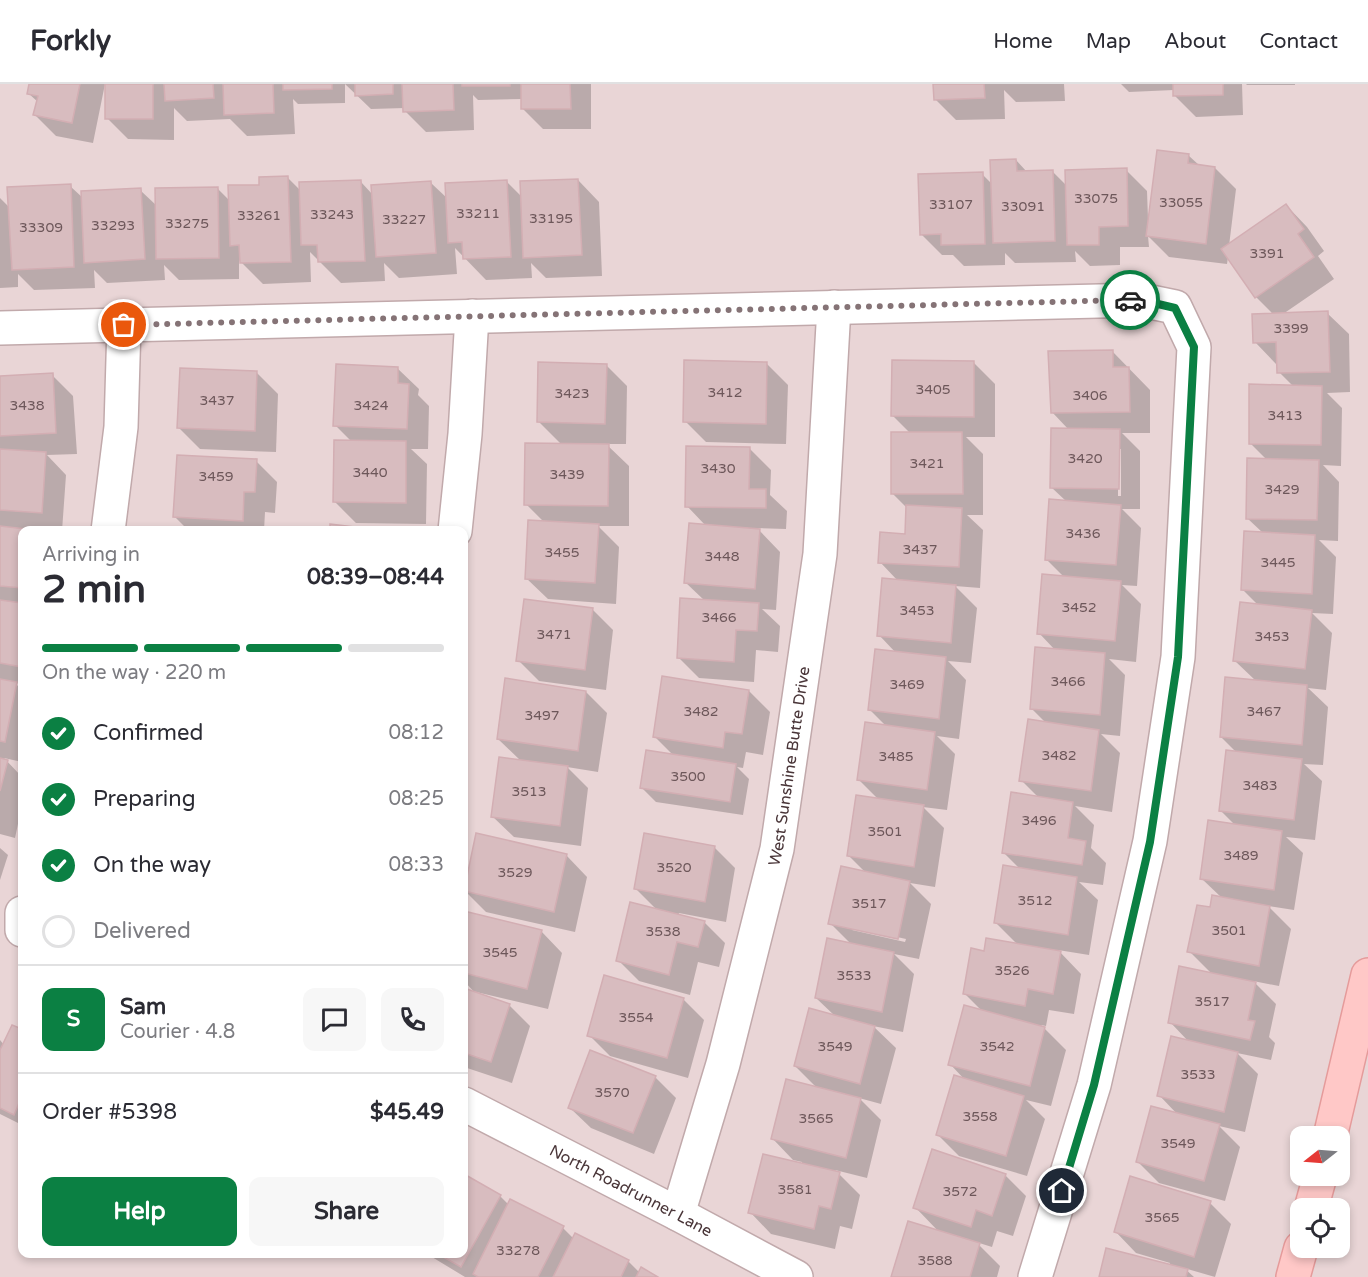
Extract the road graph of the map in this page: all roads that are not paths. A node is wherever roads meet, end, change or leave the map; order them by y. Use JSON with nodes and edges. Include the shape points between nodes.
{"nodes":[{"id":1,"x":834,"y":307,"type":"junction"},
{"id":2,"x":472,"y":316,"type":"junction"},
{"id":3,"x":124,"y":325,"type":"junction"},
{"id":4,"x":0,"y":328,"type":"edge"},
{"id":5,"x":109,"y":526,"type":"edge"},
{"id":6,"x":456,"y":526,"type":"edge"},
{"id":7,"x":1368,"y":975,"type":"edge"},
{"id":8,"x":468,"y":1106,"type":"edge"},
{"id":9,"x":1333,"y":1126,"type":"edge"},
{"id":10,"x":678,"y":1214,"type":"junction"},
{"id":11,"x":1298,"y":1258,"type":"edge"},
{"id":12,"x":796,"y":1277,"type":"edge"},
{"id":13,"x":1035,"y":1277,"type":"edge"},
{"id":14,"x":1293,"y":1277,"type":"edge"}],
"edges":[{"from":1,"to":2,"type":"street"},
{"from":1,"to":10,"type":"street","name":"West Sunshine Butte Drive","via":[[820,554],[777,849],[723,1064]]},
{"from":1,"to":13,"type":"street","via":[[1141,300],[1175,308],[1194,347],[1178,657],[1150,842],[1090,1096]]},
{"from":2,"to":3,"type":"street"},
{"from":2,"to":6,"type":"street"},
{"from":3,"to":4,"type":"street"},
{"from":3,"to":5,"type":"street","via":[[121,426]]},
{"from":7,"to":9,"type":"street"},
{"from":8,"to":10,"type":"street","name":"North Roadrunner Lane"},
{"from":10,"to":12,"type":"street","name":"North Roadrunner Lane"},
{"from":11,"to":14,"type":"street"}]}
